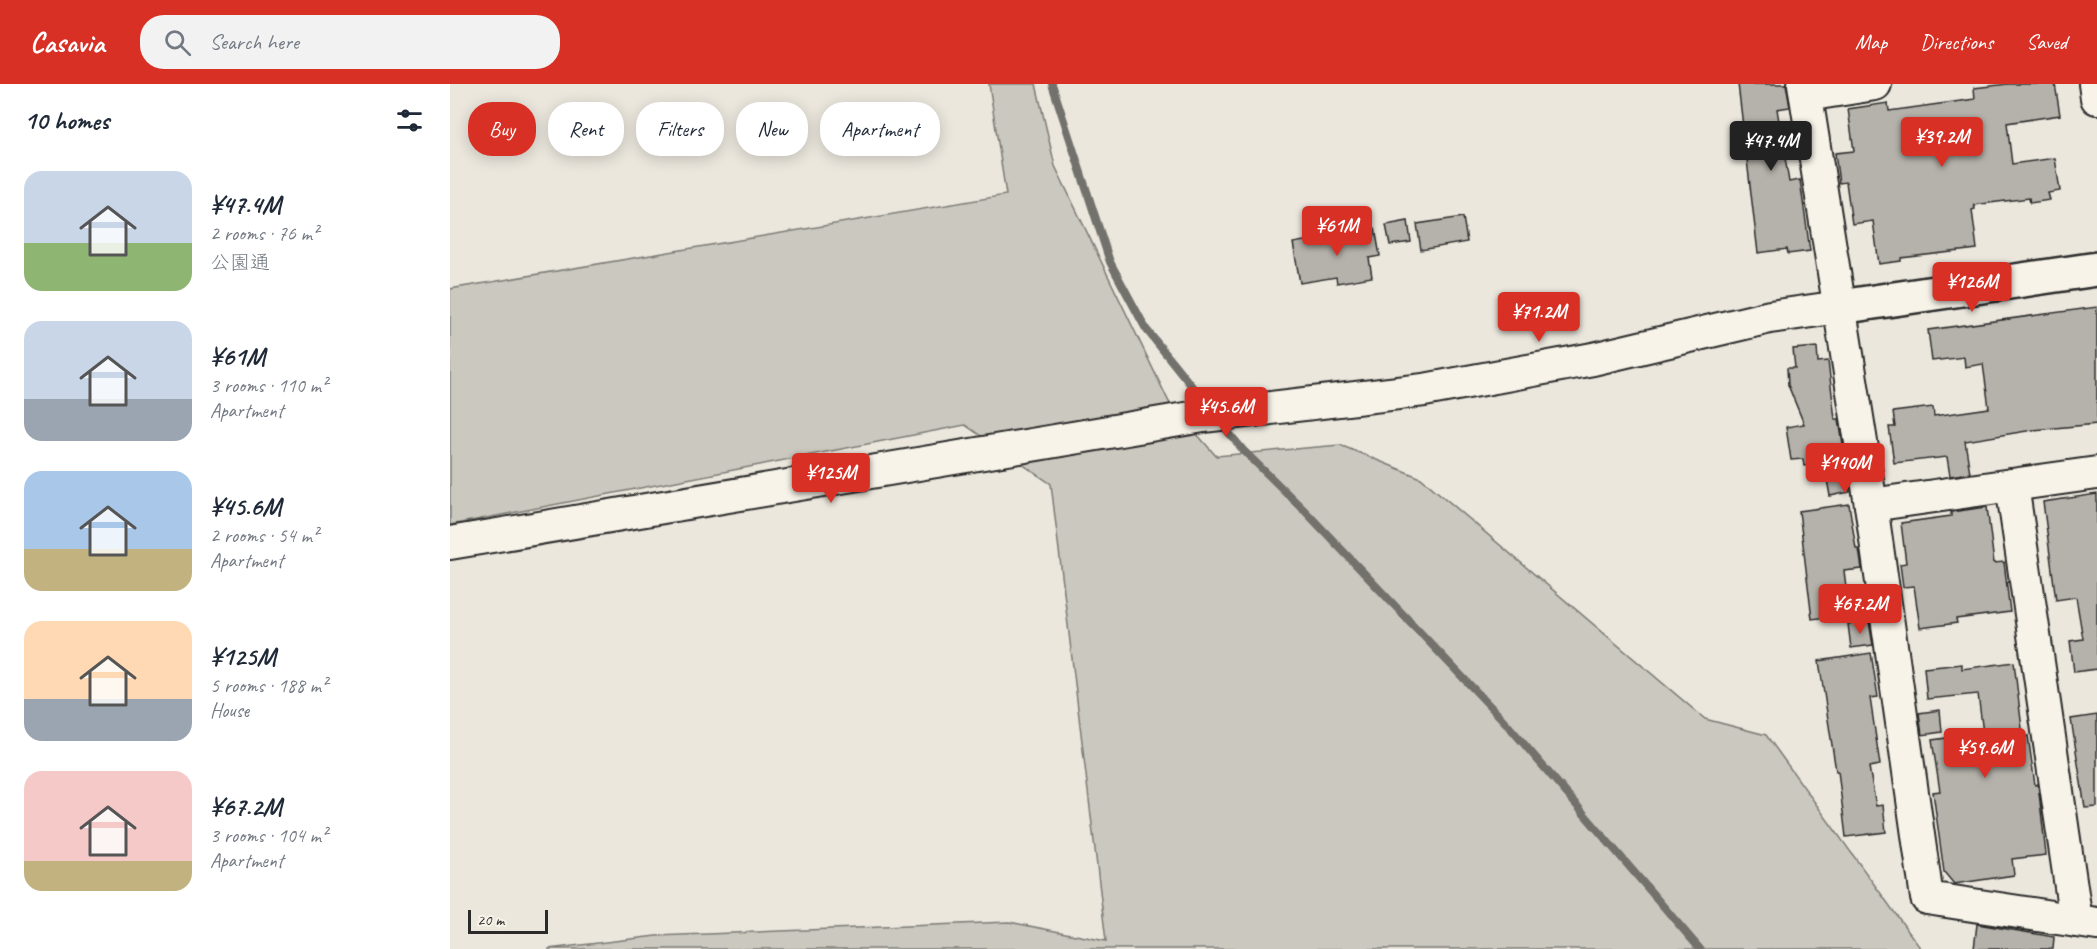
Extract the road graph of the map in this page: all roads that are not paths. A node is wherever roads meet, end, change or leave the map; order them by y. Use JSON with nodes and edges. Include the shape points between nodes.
{"nodes":[{"id":1,"x":1875,"y":84,"type":"edge"},
{"id":2,"x":2095,"y":84,"type":"edge"},
{"id":3,"x":1805,"y":89,"type":"edge"},
{"id":4,"x":2097,"y":98,"type":"edge"},
{"id":5,"x":2097,"y":269,"type":"edge"},
{"id":6,"x":1840,"y":307,"type":"junction"},
{"id":7,"x":2097,"y":473,"type":"edge"},
{"id":8,"x":2012,"y":485,"type":"junction"},
{"id":9,"x":1871,"y":505,"type":"junction"},
{"id":10,"x":450,"y":543,"type":"edge"},
{"id":11,"x":2087,"y":923,"type":"edge"}],
"edges":[{"from":1,"to":3,"type":"street"},
{"from":2,"to":4,"type":"street"},
{"from":3,"to":6,"type":"street"},
{"from":5,"to":6,"type":"street"},
{"from":6,"to":9,"type":"street"},
{"from":6,"to":10,"type":"street","via":[[1770,317],[1593,358],[1435,388],[1203,416]]},
{"from":7,"to":8,"type":"street"},
{"from":8,"to":9,"type":"street"},
{"from":8,"to":11,"type":"street"},
{"from":9,"to":11,"type":"street","via":[[1927,898]]}]}
